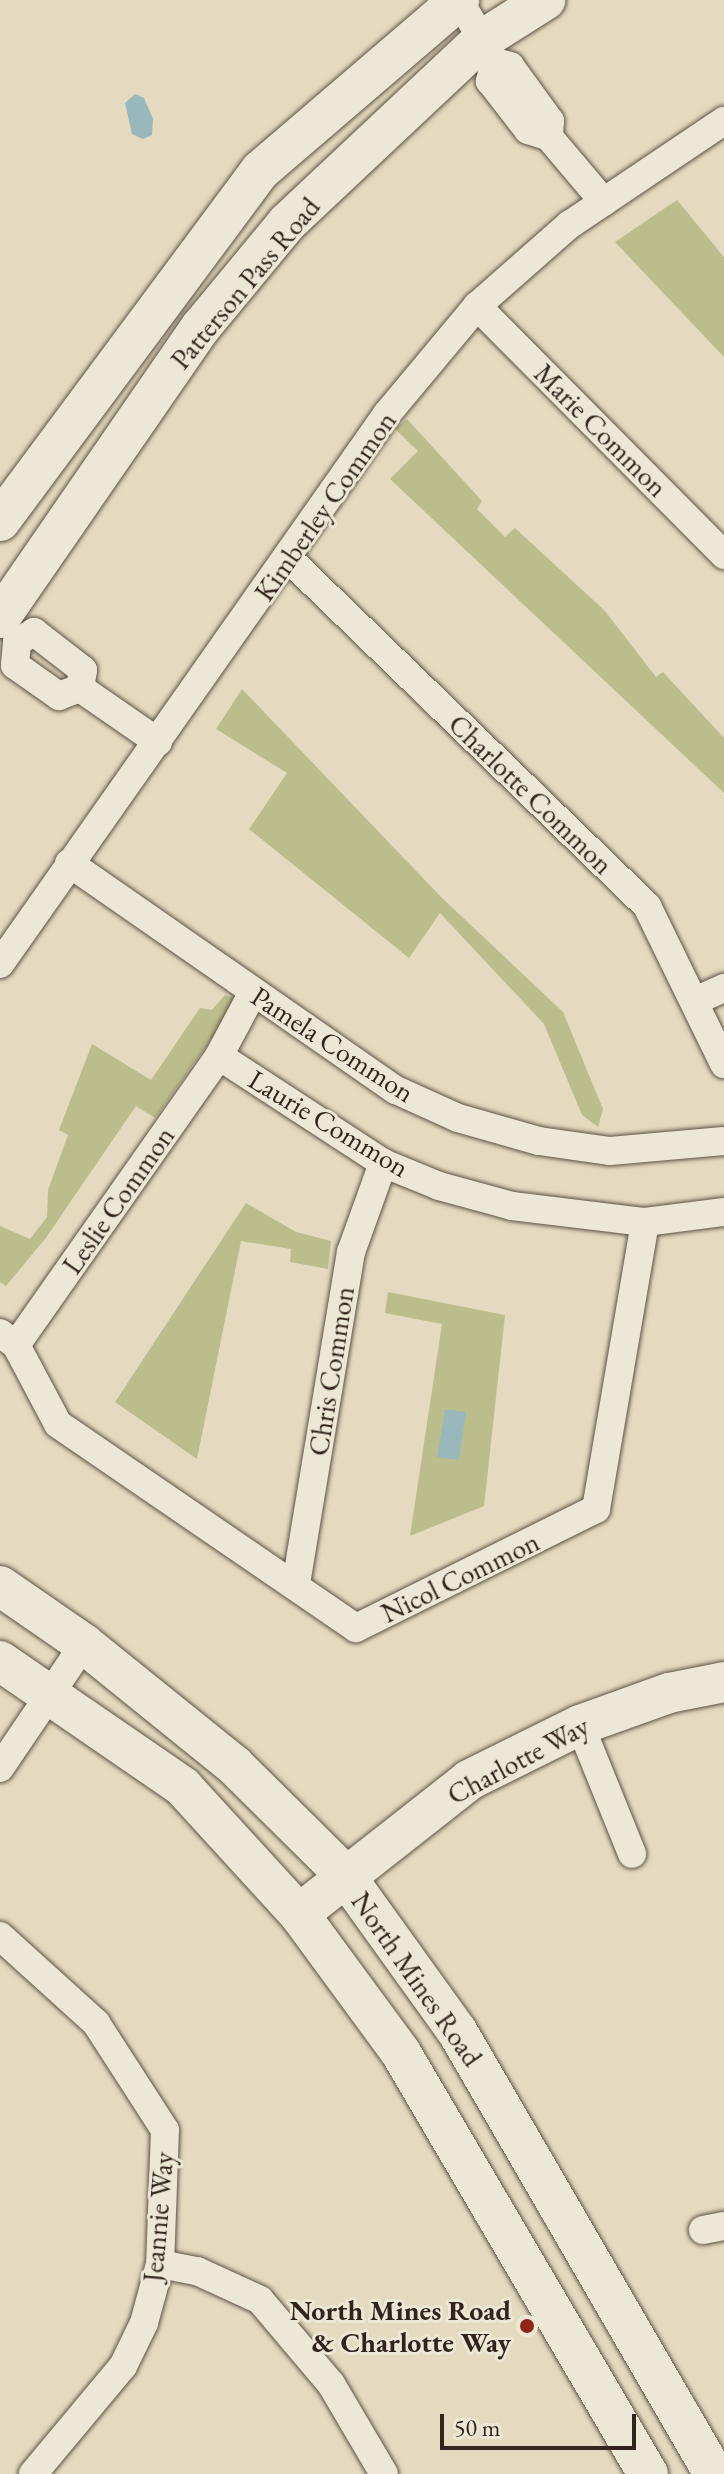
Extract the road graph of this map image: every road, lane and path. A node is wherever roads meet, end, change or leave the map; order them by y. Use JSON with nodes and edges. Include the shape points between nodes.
{"nodes":[{"id":1,"x":459,"y":0,"type":"edge"},
{"id":2,"x":545,"y":0,"type":"edge"},
{"id":3,"x":489,"y":51,"type":"junction"},
{"id":4,"x":724,"y":121,"type":"edge"},
{"id":5,"x":604,"y":202,"type":"junction"},
{"id":6,"x":477,"y":306,"type":"junction"},
{"id":7,"x":0,"y":521,"type":"edge"},
{"id":8,"x":724,"y":555,"type":"edge"},
{"id":9,"x":289,"y":559,"type":"junction"},
{"id":10,"x":6,"y":630,"type":"edge"},
{"id":11,"x":158,"y":742,"type":"junction"},
{"id":12,"x":69,"y":863,"type":"junction"},
{"id":13,"x":0,"y":964,"type":"edge"},
{"id":14,"x":724,"y":988,"type":"edge"},
{"id":15,"x":253,"y":992,"type":"junction"},
{"id":16,"x":697,"y":1000,"type":"junction"},
{"id":17,"x":219,"y":1056,"type":"junction"},
{"id":18,"x":724,"y":1064,"type":"edge"},
{"id":19,"x":724,"y":1141,"type":"edge"},
{"id":20,"x":383,"y":1163,"type":"junction"},
{"id":21,"x":724,"y":1212,"type":"edge"},
{"id":22,"x":645,"y":1222,"type":"junction"},
{"id":23,"x":8,"y":1339,"type":"edge"},
{"id":24,"x":296,"y":1584,"type":"junction"},
{"id":25,"x":0,"y":1586,"type":"edge"},
{"id":26,"x":84,"y":1644,"type":"junction"},
{"id":27,"x":0,"y":1661,"type":"edge"},
{"id":28,"x":724,"y":1682,"type":"edge"},
{"id":29,"x":49,"y":1697,"type":"junction"},
{"id":30,"x":580,"y":1725,"type":"junction"},
{"id":31,"x":0,"y":1768,"type":"edge"},
{"id":32,"x":632,"y":1854,"type":"dead end"},
{"id":33,"x":344,"y":1874,"type":"junction"},
{"id":34,"x":299,"y":1914,"type":"junction"},
{"id":35,"x":0,"y":1936,"type":"edge"},
{"id":36,"x":160,"y":2264,"type":"junction"},
{"id":37,"x":33,"y":2474,"type":"edge"},
{"id":38,"x":384,"y":2474,"type":"edge"},
{"id":39,"x":648,"y":2474,"type":"edge"},
{"id":40,"x":714,"y":2474,"type":"edge"}],
"edges":[{"from":1,"to":3,"type":"street"},
{"from":1,"to":7,"type":"main road","name":"Patterson Pass Road","via":[[261,170]]},
{"from":2,"to":3,"type":"main road","name":"Patterson Pass Road"},
{"from":3,"to":5,"type":"street","via":[[510,66],[550,121],[549,137]]},
{"from":3,"to":10,"type":"main road","name":"Patterson Pass Road","via":[[278,235],[201,327]]},
{"from":4,"to":5,"type":"street","name":"Kimberley Common"},
{"from":5,"to":6,"type":"street","name":"Kimberley Common"},
{"from":6,"to":8,"type":"street","name":"Marie Common"},
{"from":6,"to":9,"type":"street","name":"Kimberley Common","via":[[387,414]]},
{"from":9,"to":11,"type":"street","name":"Kimberley Common"},
{"from":9,"to":16,"type":"street","name":"Charlotte Common","via":[[647,906]]},
{"from":10,"to":11,"type":"street","via":[[34,632],[83,670],[80,688]]},
{"from":11,"to":12,"type":"street","name":"Kimberley Common"},
{"from":12,"to":13,"type":"street","name":"Kimberley Common"},
{"from":12,"to":15,"type":"street","name":"Pamela Common"},
{"from":14,"to":16,"type":"street"},
{"from":15,"to":17,"type":"street","name":"Leslie Common"},
{"from":15,"to":19,"type":"street","name":"Pamela Common","via":[[396,1090],[458,1118],[539,1141],[610,1151]]},
{"from":16,"to":18,"type":"street","name":"Charlotte Common"},
{"from":17,"to":20,"type":"street","name":"Laurie Common"},
{"from":17,"to":23,"type":"street","name":"Leslie Common"},
{"from":20,"to":22,"type":"street","name":"Laurie Common","via":[[439,1186],[512,1206]]},
{"from":20,"to":24,"type":"street","name":"Chris Common","via":[[351,1252]]},
{"from":21,"to":22,"type":"street","name":"Laurie Common"},
{"from":22,"to":24,"type":"street","name":"Nicol Common","via":[[596,1509],[356,1628]]},
{"from":23,"to":24,"type":"street","name":"Nicol Common","via":[[58,1424]]},
{"from":25,"to":26,"type":"main road","name":"North Mines Road"},
{"from":26,"to":29,"type":"street"},
{"from":26,"to":33,"type":"main road","name":"North Mines Road","via":[[235,1766]]},
{"from":27,"to":29,"type":"main road","name":"North Mines Road"},
{"from":28,"to":30,"type":"main road","name":"Charlotte Way","via":[[669,1693]]},
{"from":29,"to":31,"type":"street"},
{"from":29,"to":34,"type":"main road","name":"North Mines Road","via":[[183,1787]]},
{"from":30,"to":32,"type":"street"},
{"from":30,"to":33,"type":"main road","name":"Charlotte Way","via":[[469,1780]]},
{"from":33,"to":34,"type":"main road","name":"Charlotte Way"},
{"from":33,"to":40,"type":"main road","name":"North Mines Road","via":[[457,2031]]},
{"from":34,"to":39,"type":"main road","name":"North Mines Road","via":[[401,2053]]},
{"from":35,"to":36,"type":"street","name":"Jeannie Way","via":[[96,2023],[165,2130]]},
{"from":36,"to":37,"type":"street","name":"Jeannie Way","via":[[144,2323],[123,2366]]},
{"from":36,"to":38,"type":"street","via":[[197,2271],[260,2300],[331,2384]]}]}
